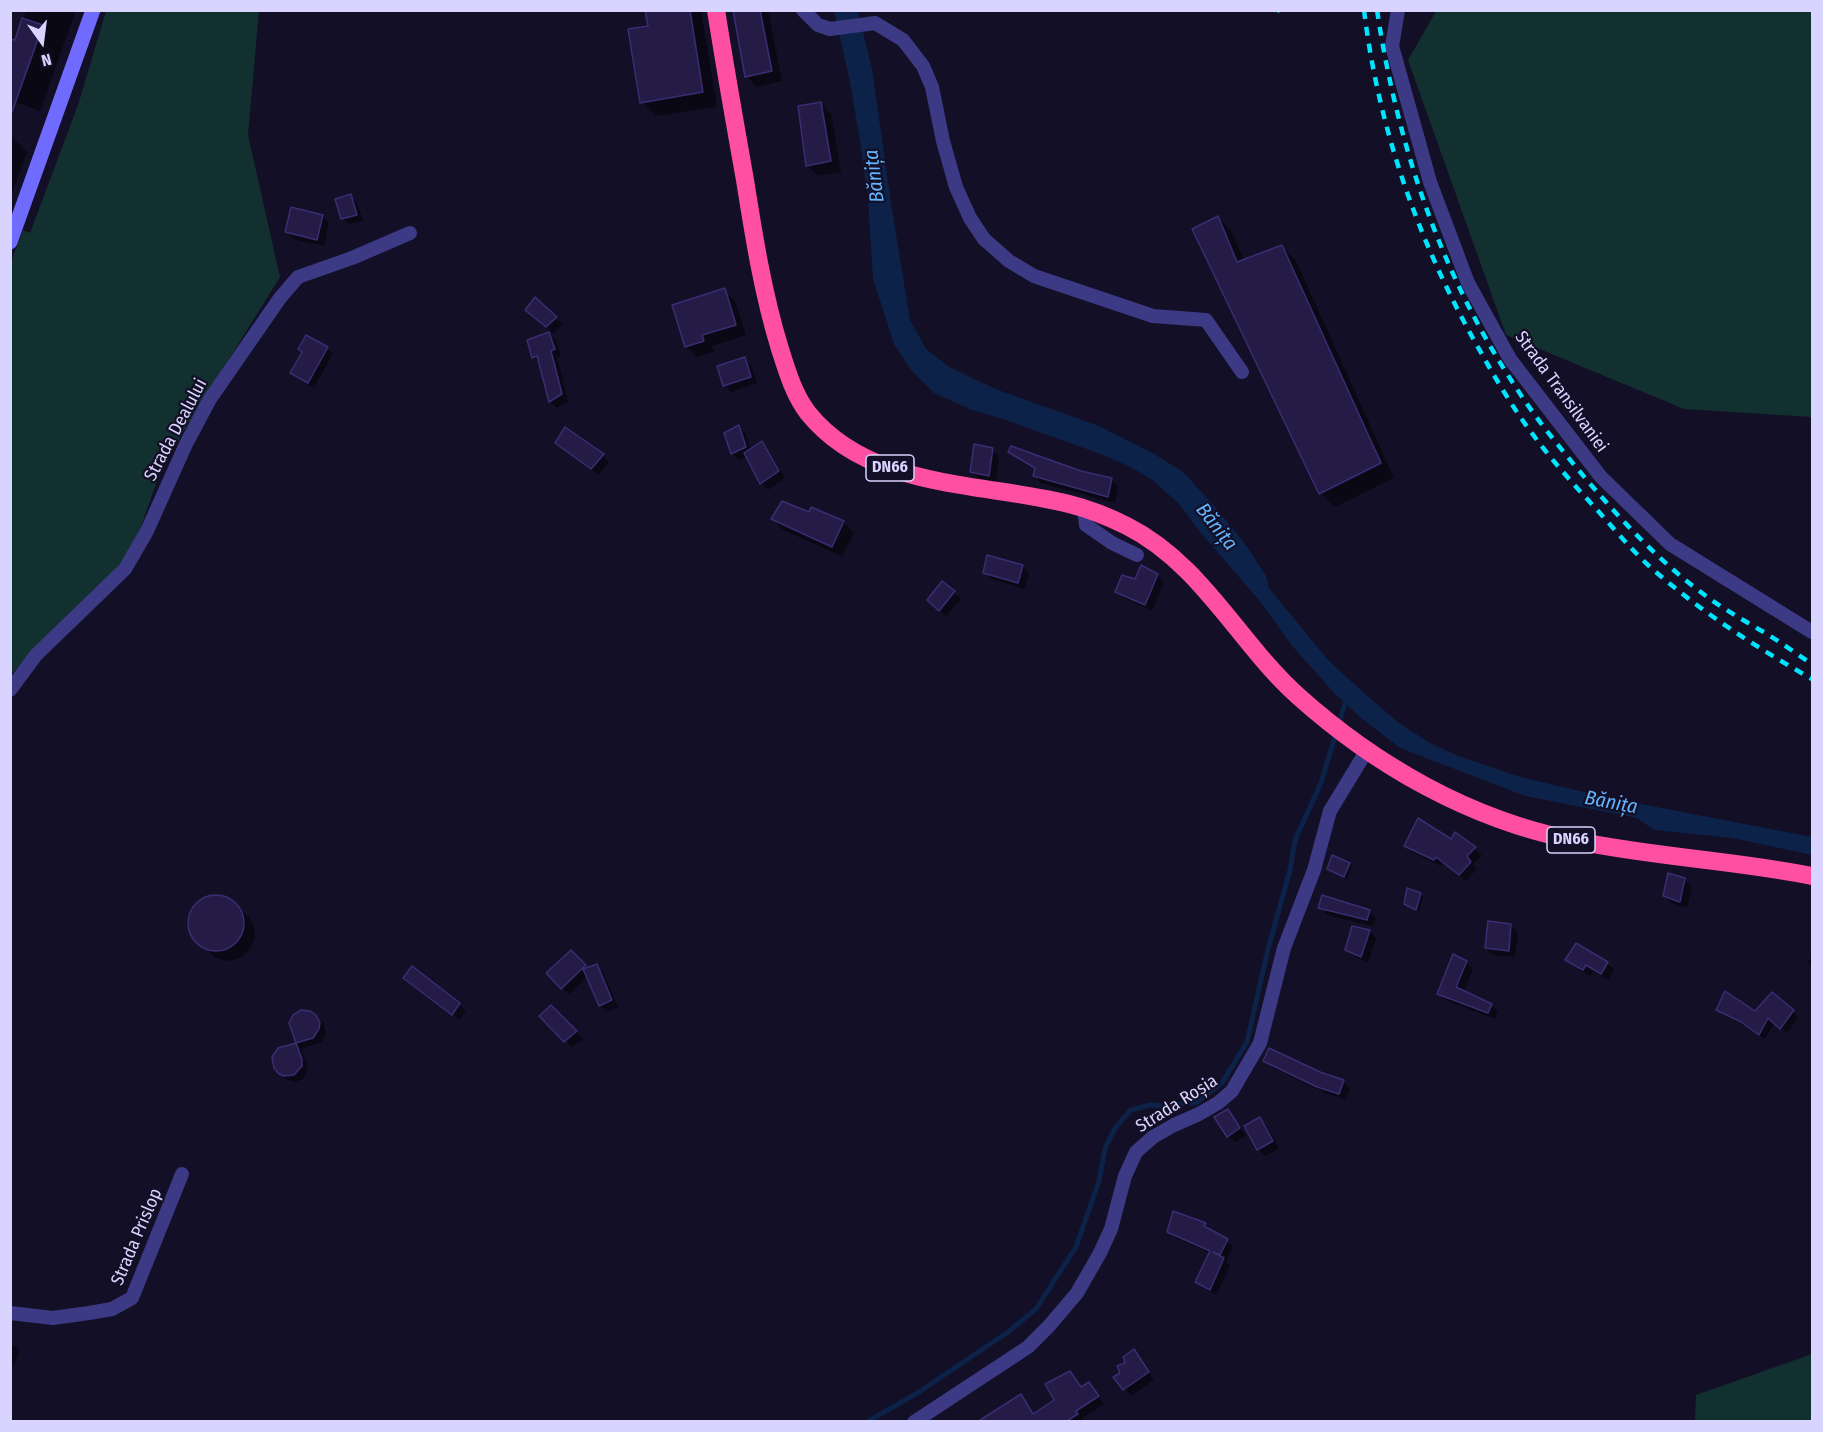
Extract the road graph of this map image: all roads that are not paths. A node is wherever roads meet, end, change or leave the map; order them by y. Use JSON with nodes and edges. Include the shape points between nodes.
{"nodes":[{"id":1,"x":93,"y":10,"type":"edge"},
{"id":2,"x":716,"y":10,"type":"edge"},
{"id":3,"x":803,"y":10,"type":"edge"},
{"id":4,"x":1398,"y":10,"type":"edge"},
{"id":5,"x":878,"y":20,"type":"edge"},
{"id":6,"x":410,"y":233,"type":"dead end"},
{"id":7,"x":10,"y":242,"type":"edge"},
{"id":8,"x":1242,"y":372,"type":"dead end"},
{"id":9,"x":1084,"y":508,"type":"junction"},
{"id":10,"x":1137,"y":555,"type":"dead end"},
{"id":11,"x":1812,"y":632,"type":"edge"},
{"id":12,"x":10,"y":690,"type":"edge"},
{"id":13,"x":1367,"y":750,"type":"junction"},
{"id":14,"x":1812,"y":876,"type":"edge"},
{"id":15,"x":182,"y":1174,"type":"dead end"},
{"id":16,"x":10,"y":1313,"type":"edge"},
{"id":17,"x":914,"y":1422,"type":"edge"}],
"edges":[{"from":1,"to":7,"type":"main road"},
{"from":2,"to":9,"type":"highway","number":"DN66","via":[[756,253],[786,369],[800,402],[849,448],[890,467],[944,483]]},
{"from":3,"to":5,"type":"street","via":[[818,25],[830,29]]},
{"from":4,"to":11,"type":"street","name":"Strada Transilvaniei","via":[[1392,46],[1430,182],[1468,283],[1510,359],[1601,477],[1670,544]]},
{"from":5,"to":8,"type":"street","via":[[903,40],[923,66],[932,87],[956,187],[984,238],[1009,261],[1034,276],[1153,316],[1206,320]]},
{"from":6,"to":12,"type":"street","name":"Strada Dealului","via":[[298,277],[210,399],[147,531],[124,569],[36,655]]},
{"from":9,"to":10,"type":"street","via":[[1086,525]]},
{"from":9,"to":13,"type":"highway","number":"DN66","via":[[1144,536],[1174,558],[1204,587],[1282,680]]},
{"from":13,"to":14,"type":"highway","number":"DN66","via":[[1445,797],[1535,831],[1621,849]]},
{"from":13,"to":17,"type":"street","name":"Strada Roșia","via":[[1330,811],[1314,870],[1284,948],[1260,1042],[1232,1090],[1218,1103],[1153,1137],[1136,1152],[1100,1253],[1077,1293],[1028,1347]]},
{"from":15,"to":16,"type":"street","name":"Strada Prislop","via":[[132,1298],[112,1309],[53,1318]]}]}
